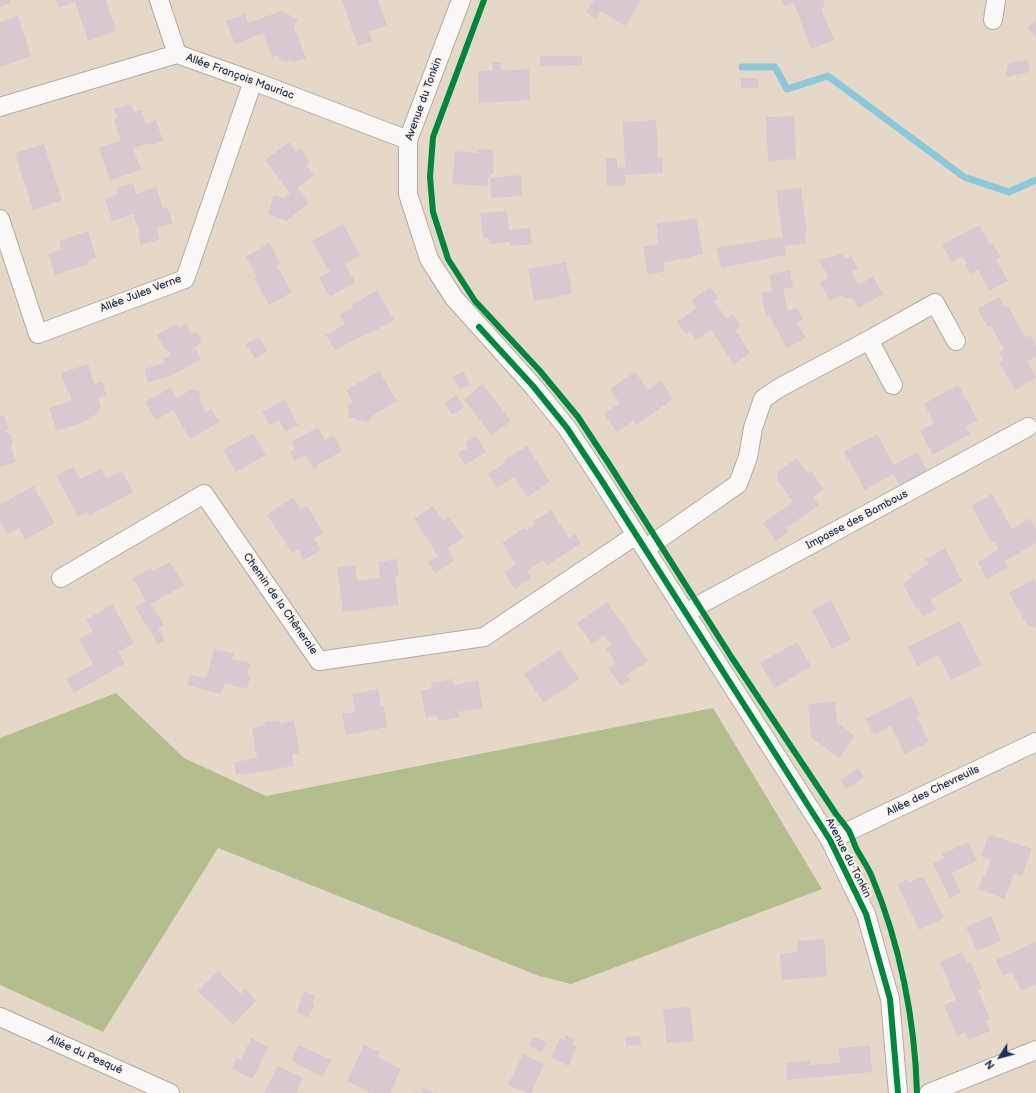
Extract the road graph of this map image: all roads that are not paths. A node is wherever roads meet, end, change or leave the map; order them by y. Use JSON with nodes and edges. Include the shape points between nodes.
{"nodes":[{"id":1,"x":159,"y":0,"type":"edge"},
{"id":2,"x":461,"y":0,"type":"edge"},
{"id":3,"x":996,"y":0,"type":"edge"},
{"id":4,"x":993,"y":20,"type":"dead end"},
{"id":5,"x":177,"y":54,"type":"junction"},
{"id":6,"x":253,"y":81,"type":"junction"},
{"id":7,"x":0,"y":107,"type":"edge"},
{"id":8,"x":408,"y":140,"type":"junction"},
{"id":9,"x":0,"y":219,"type":"edge"},
{"id":10,"x":869,"y":340,"type":"junction"},
{"id":11,"x":956,"y":341,"type":"dead end"},
{"id":12,"x":894,"y":385,"type":"dead end"},
{"id":13,"x":1028,"y":427,"type":"dead end"},
{"id":14,"x":640,"y":542,"type":"junction"},
{"id":15,"x":62,"y":578,"type":"dead end"},
{"id":16,"x":686,"y":614,"type":"junction"},
{"id":17,"x":1036,"y":742,"type":"edge"},
{"id":18,"x":830,"y":840,"type":"junction"},
{"id":19,"x":0,"y":1017,"type":"edge"},
{"id":20,"x":1036,"y":1050,"type":"edge"},
{"id":21,"x":170,"y":1093,"type":"edge"},
{"id":22,"x":898,"y":1093,"type":"edge"},
{"id":23,"x":929,"y":1093,"type":"edge"}],
"edges":[{"from":1,"to":5,"type":"street"},
{"from":2,"to":8,"type":"street","name":"Avenue du Tonkin"},
{"from":3,"to":4,"type":"street"},
{"from":5,"to":6,"type":"street","name":"Allée François Mauriac"},
{"from":5,"to":7,"type":"street","name":"Allée François Mauriac"},
{"from":6,"to":8,"type":"street","name":"Allée François Mauriac"},
{"from":6,"to":9,"type":"street","name":"Allée Jules Verne","via":[[185,279],[38,334]]},
{"from":8,"to":14,"type":"street","name":"Avenue du Tonkin","via":[[408,194],[429,259],[454,298],[567,428]]},
{"from":10,"to":11,"type":"street","via":[[935,303]]},
{"from":10,"to":12,"type":"street"},
{"from":10,"to":14,"type":"street","via":[[763,399],[738,484]]},
{"from":13,"to":16,"type":"street","name":"Impasse des Bambous"},
{"from":14,"to":15,"type":"street","name":"Chemin de la Chêneraie","via":[[484,637],[319,662],[204,494]]},
{"from":14,"to":16,"type":"street","name":"Avenue du Tonkin"},
{"from":16,"to":18,"type":"street","name":"Avenue du Tonkin"},
{"from":17,"to":18,"type":"street","name":"Allée des Chevreuils"},
{"from":18,"to":22,"type":"street","name":"Avenue du Tonkin","via":[[866,914],[890,999]]},
{"from":19,"to":21,"type":"street","name":"Allée du Pesqué"},
{"from":20,"to":23,"type":"street"}]}
